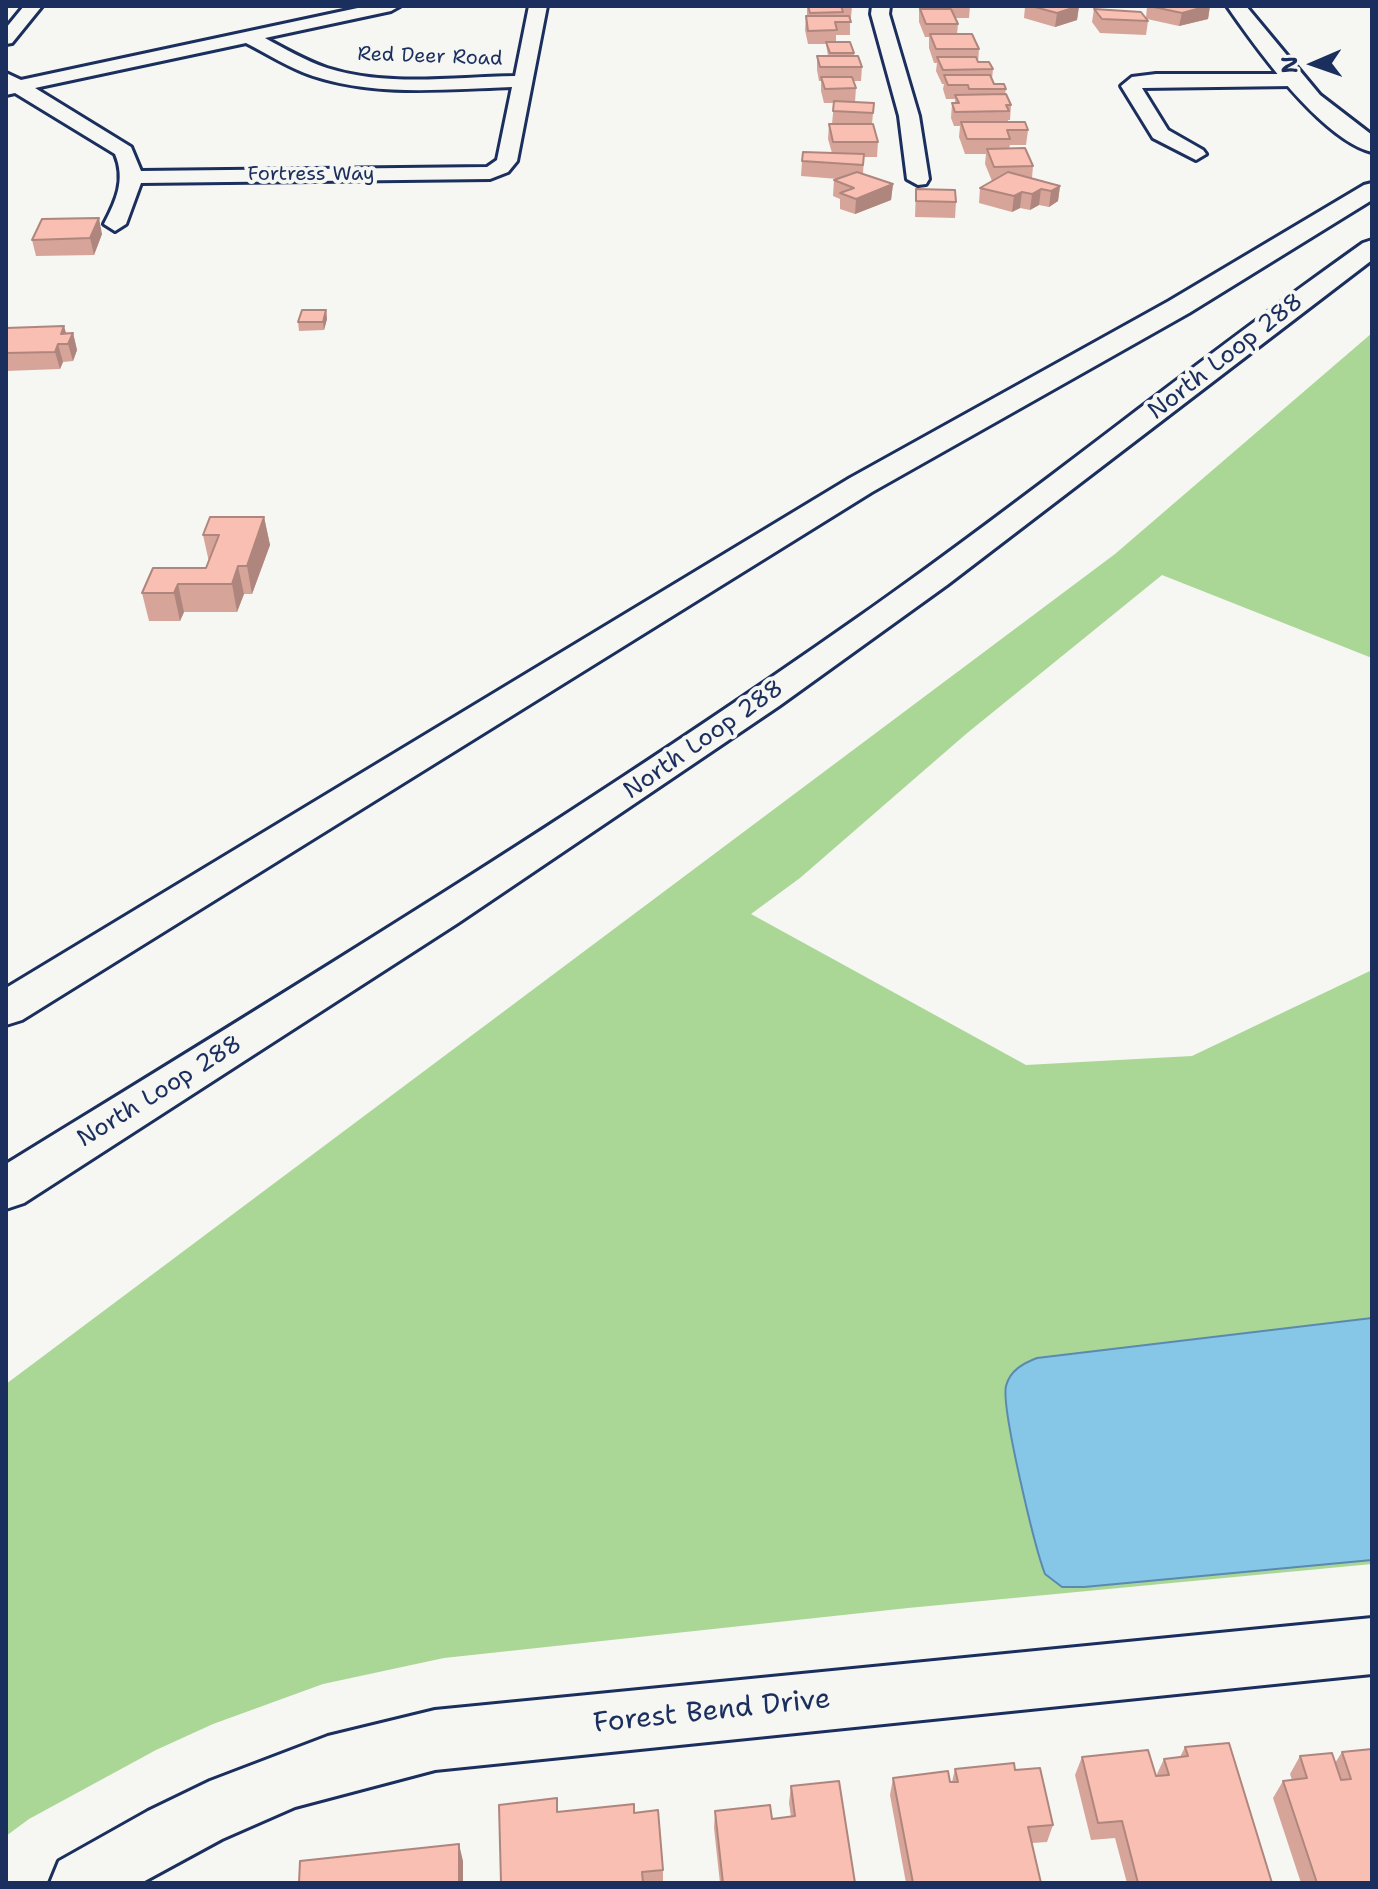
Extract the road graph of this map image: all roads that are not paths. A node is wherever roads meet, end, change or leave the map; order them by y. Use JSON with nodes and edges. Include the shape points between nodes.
{"nodes":[{"id":1,"x":33,"y":6,"type":"edge"},
{"id":2,"x":391,"y":6,"type":"edge"},
{"id":3,"x":538,"y":6,"type":"edge"},
{"id":4,"x":881,"y":6,"type":"edge"},
{"id":5,"x":1236,"y":6,"type":"edge"},
{"id":6,"x":248,"y":37,"type":"junction"},
{"id":7,"x":6,"y":39,"type":"edge"},
{"id":8,"x":1293,"y":80,"type":"junction"},
{"id":9,"x":523,"y":81,"type":"junction"},
{"id":10,"x":9,"y":85,"type":"edge"},
{"id":11,"x":1372,"y":145,"type":"edge"},
{"id":12,"x":1196,"y":154,"type":"dead end"},
{"id":13,"x":133,"y":177,"type":"junction"},
{"id":14,"x":918,"y":179,"type":"dead end"},
{"id":15,"x":1372,"y":190,"type":"edge"},
{"id":16,"x":115,"y":224,"type":"dead end"},
{"id":17,"x":1372,"y":248,"type":"edge"},
{"id":18,"x":6,"y":1009,"type":"edge"},
{"id":19,"x":6,"y":1189,"type":"edge"},
{"id":20,"x":1372,"y":1646,"type":"edge"},
{"id":21,"x":81,"y":1883,"type":"edge"}],
"edges":[{"from":1,"to":7,"type":"street"},
{"from":2,"to":6,"type":"street"},
{"from":3,"to":9,"type":"street"},
{"from":4,"to":14,"type":"street","via":[[906,98]]},
{"from":5,"to":8,"type":"main road"},
{"from":6,"to":9,"type":"street","name":"Red Deer Road","via":[[321,72],[349,77]]},
{"from":6,"to":10,"type":"street"},
{"from":8,"to":11,"type":"main road","via":[[1328,116]]},
{"from":8,"to":12,"type":"street","via":[[1156,80],[1131,86],[1160,134]]},
{"from":9,"to":13,"type":"street","name":"Fortress Way","via":[[507,161],[490,173]]},
{"from":10,"to":13,"type":"street","via":[[124,151]]},
{"from":13,"to":16,"type":"street"},
{"from":15,"to":18,"type":"main road","via":[[1179,307],[861,485]]},
{"from":17,"to":19,"type":"main road","name":"North Loop 288","via":[[958,561],[622,797]]},
{"from":20,"to":21,"type":"street","name":"Forest Bend Drive","via":[[435,1740],[328,1767],[236,1801],[162,1834]]}]}
